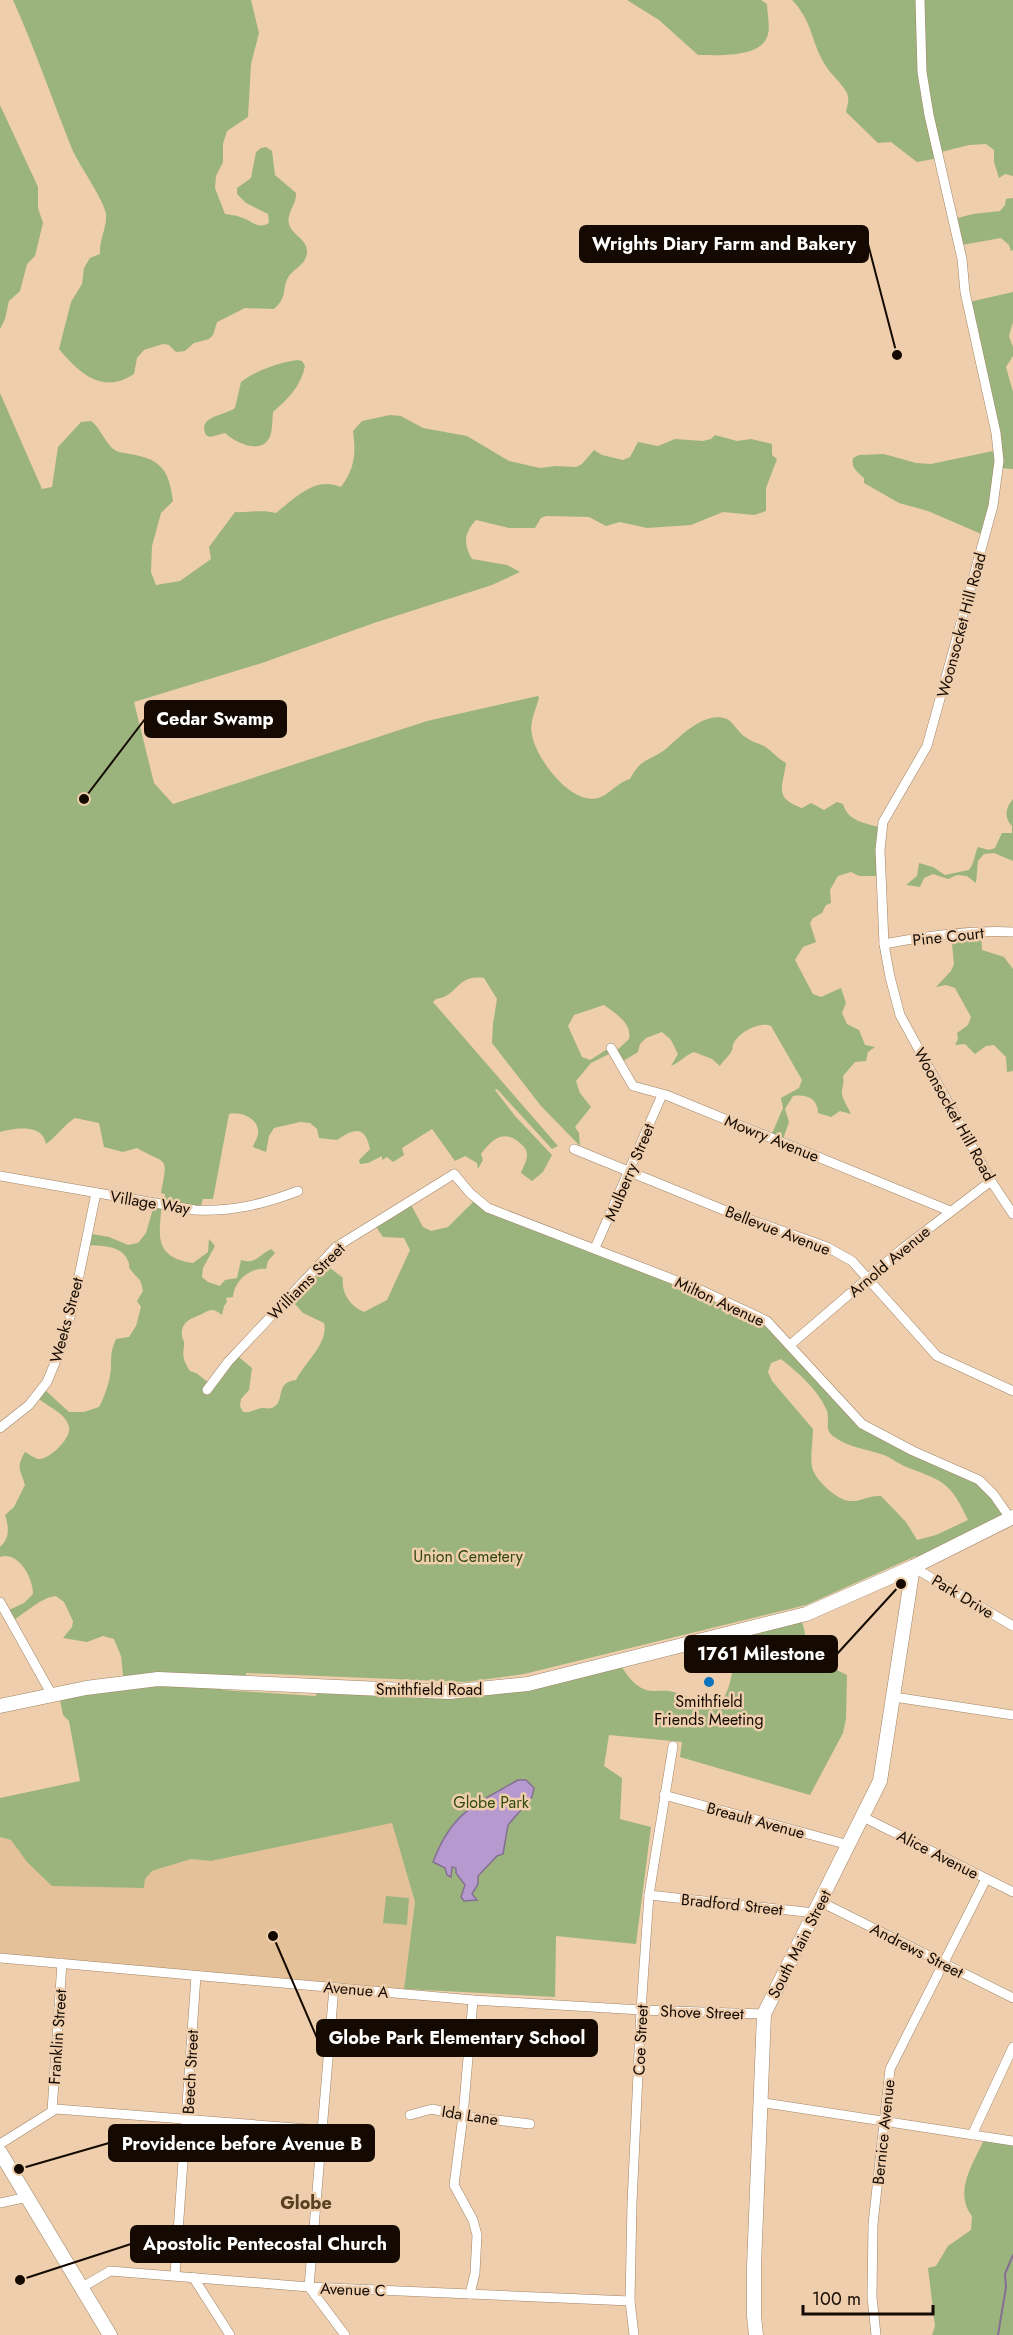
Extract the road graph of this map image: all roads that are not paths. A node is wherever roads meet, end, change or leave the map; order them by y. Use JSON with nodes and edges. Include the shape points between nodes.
{"nodes":[{"id":1,"x":920,"y":0,"type":"edge"},
{"id":2,"x":1013,"y":932,"type":"edge"},
{"id":3,"x":884,"y":944,"type":"junction"},
{"id":4,"x":611,"y":1048,"type":"dead end"},
{"id":5,"x":662,"y":1095,"type":"junction"},
{"id":6,"x":574,"y":1149,"type":"dead end"},
{"id":7,"x":629,"y":1171,"type":"junction"},
{"id":8,"x":454,"y":1174,"type":"joint"},
{"id":9,"x":0,"y":1176,"type":"edge"},
{"id":10,"x":991,"y":1181,"type":"junction"},
{"id":11,"x":298,"y":1191,"type":"dead end"},
{"id":12,"x":96,"y":1193,"type":"junction"},
{"id":13,"x":951,"y":1211,"type":"junction"},
{"id":14,"x":1013,"y":1214,"type":"edge"},
{"id":15,"x":595,"y":1248,"type":"junction"},
{"id":16,"x":867,"y":1278,"type":"junction"},
{"id":17,"x":790,"y":1345,"type":"junction"},
{"id":18,"x":207,"y":1390,"type":"dead end"},
{"id":19,"x":1013,"y":1391,"type":"edge"},
{"id":20,"x":0,"y":1428,"type":"edge"},
{"id":21,"x":1011,"y":1517,"type":"edge"},
{"id":22,"x":913,"y":1567,"type":"junction"},
{"id":23,"x":0,"y":1602,"type":"edge"},
{"id":24,"x":1013,"y":1626,"type":"edge"},
{"id":25,"x":52,"y":1695,"type":"junction"},
{"id":26,"x":894,"y":1697,"type":"junction"},
{"id":27,"x":0,"y":1706,"type":"edge"},
{"id":28,"x":1013,"y":1715,"type":"edge"},
{"id":29,"x":673,"y":1746,"type":"dead end"},
{"id":30,"x":664,"y":1795,"type":"junction"},
{"id":31,"x":863,"y":1817,"type":"junction"},
{"id":32,"x":849,"y":1845,"type":"junction"},
{"id":33,"x":986,"y":1878,"type":"junction"},
{"id":34,"x":1013,"y":1892,"type":"edge"},
{"id":35,"x":649,"y":1895,"type":"junction"},
{"id":36,"x":818,"y":1907,"type":"junction"},
{"id":37,"x":0,"y":1958,"type":"edge"},
{"id":38,"x":943,"y":1963,"type":"junction"},
{"id":39,"x":62,"y":1964,"type":"junction"},
{"id":40,"x":196,"y":1976,"type":"junction"},
{"id":41,"x":334,"y":1987,"type":"junction"},
{"id":42,"x":1013,"y":1998,"type":"edge"},
{"id":43,"x":473,"y":2000,"type":"junction"},
{"id":44,"x":641,"y":2010,"type":"junction"},
{"id":45,"x":764,"y":2014,"type":"junction"},
{"id":46,"x":1013,"y":2047,"type":"edge"},
{"id":47,"x":759,"y":2102,"type":"junction"},
{"id":48,"x":52,"y":2111,"type":"junction"},
{"id":49,"x":410,"y":2115,"type":"dead end"},
{"id":50,"x":463,"y":2116,"type":"junction"},
{"id":51,"x":884,"y":2120,"type":"junction"},
{"id":52,"x":188,"y":2121,"type":"junction"},
{"id":53,"x":530,"y":2124,"type":"dead end"},
{"id":54,"x":321,"y":2130,"type":"junction"},
{"id":55,"x":972,"y":2134,"type":"junction"},
{"id":56,"x":1013,"y":2141,"type":"edge"},
{"id":57,"x":0,"y":2144,"type":"edge"},
{"id":58,"x":0,"y":2152,"type":"edge"},
{"id":59,"x":27,"y":2197,"type":"junction"},
{"id":60,"x":0,"y":2203,"type":"edge"},
{"id":61,"x":175,"y":2275,"type":"junction"},
{"id":62,"x":193,"y":2277,"type":"junction"},
{"id":63,"x":309,"y":2287,"type":"junction"},
{"id":64,"x":81,"y":2288,"type":"junction"},
{"id":65,"x":470,"y":2294,"type":"junction"},
{"id":66,"x":630,"y":2301,"type":"junction"},
{"id":67,"x":110,"y":2335,"type":"edge"},
{"id":68,"x":230,"y":2335,"type":"edge"},
{"id":69,"x":345,"y":2335,"type":"edge"},
{"id":70,"x":634,"y":2335,"type":"edge"},
{"id":71,"x":756,"y":2335,"type":"edge"},
{"id":72,"x":876,"y":2335,"type":"edge"}],
"edges":[{"from":1,"to":3,"type":"street","name":"Woonsocket Hill Road","via":[[922,72],[929,115],[962,259],[999,461],[993,506],[927,746],[883,822],[880,850]]},
{"from":2,"to":3,"type":"street","name":"Pine Court","via":[[981,930]]},
{"from":3,"to":10,"type":"street","name":"Woonsocket Hill Road","via":[[900,1015]]},
{"from":4,"to":5,"type":"street","name":"Mowry Avenue","via":[[633,1086]]},
{"from":5,"to":7,"type":"street","name":"Mulberry Street"},
{"from":5,"to":13,"type":"street","name":"Mowry Avenue"},
{"from":6,"to":7,"type":"street","name":"Bellevue Avenue"},
{"from":7,"to":15,"type":"street","name":"Mulberry Street"},
{"from":7,"to":16,"type":"street","name":"Bellevue Avenue","via":[[827,1247],[852,1261]]},
{"from":8,"to":15,"type":"street","name":"Milton Avenue","via":[[488,1208]]},
{"from":8,"to":18,"type":"street","name":"Williams Street","via":[[336,1247],[228,1362]]},
{"from":9,"to":12,"type":"street","name":"Village Way"},
{"from":10,"to":13,"type":"street","name":"Arnold Avenue"},
{"from":10,"to":14,"type":"street","name":"Woonsocket Hill Road"},
{"from":11,"to":12,"type":"street","name":"Village Way","via":[[252,1206],[219,1211]]},
{"from":12,"to":20,"type":"street","name":"Weeks Street","via":[[59,1353],[47,1382],[29,1405]]},
{"from":13,"to":16,"type":"street","name":"Arnold Avenue"},
{"from":15,"to":17,"type":"street","name":"Milton Avenue","via":[[758,1316],[768,1321]]},
{"from":16,"to":17,"type":"street","name":"Arnold Avenue"},
{"from":16,"to":19,"type":"street","name":"Bellevue Avenue","via":[[937,1356]]},
{"from":17,"to":21,"type":"street","name":"Milton Avenue","via":[[862,1424],[979,1480]]},
{"from":21,"to":22,"type":"main road","name":"Smithfield Road"},
{"from":22,"to":24,"type":"street","name":"Park Drive"},
{"from":22,"to":25,"type":"main road","name":"Smithfield Road","via":[[806,1614],[528,1684],[449,1692],[158,1679]]},
{"from":22,"to":26,"type":"main road","name":"South Main Street"},
{"from":23,"to":25,"type":"street"},
{"from":25,"to":27,"type":"main road","name":"Smithfield Road"},
{"from":26,"to":28,"type":"street"},
{"from":26,"to":31,"type":"main road","name":"South Main Street","via":[[880,1781]]},
{"from":29,"to":30,"type":"street","name":"Coe Street"},
{"from":30,"to":32,"type":"street","name":"Breault Avenue"},
{"from":30,"to":35,"type":"street","name":"Coe Street"},
{"from":31,"to":32,"type":"main road","name":"South Main Street"},
{"from":31,"to":33,"type":"street","name":"Alice Avenue"},
{"from":32,"to":36,"type":"main road","name":"South Main Street"},
{"from":33,"to":34,"type":"street","name":"Alice Avenue"},
{"from":33,"to":38,"type":"street","name":"Bernice Avenue"},
{"from":35,"to":36,"type":"street","name":"Bradford Street"},
{"from":35,"to":44,"type":"street","name":"Coe Street"},
{"from":36,"to":38,"type":"street","name":"Andrews Street"},
{"from":36,"to":45,"type":"main road","name":"South Main Street"},
{"from":37,"to":39,"type":"street","name":"Avenue A"},
{"from":38,"to":42,"type":"street","name":"Andrews Street"},
{"from":38,"to":51,"type":"street","name":"Bernice Avenue","via":[[890,2069]]},
{"from":39,"to":40,"type":"street","name":"Avenue A"},
{"from":39,"to":48,"type":"street","name":"Franklin Street"},
{"from":40,"to":41,"type":"street","name":"Avenue A"},
{"from":40,"to":52,"type":"street","name":"Beech Street"},
{"from":41,"to":43,"type":"street","name":"Avenue A"},
{"from":41,"to":54,"type":"street"},
{"from":43,"to":44,"type":"street","name":"Avenue A"},
{"from":43,"to":50,"type":"street"},
{"from":44,"to":45,"type":"street","name":"Shove Street"},
{"from":44,"to":66,"type":"street","name":"Coe Street"},
{"from":45,"to":47,"type":"main road","name":"South Main Street"},
{"from":46,"to":55,"type":"street"},
{"from":47,"to":51,"type":"street"},
{"from":47,"to":71,"type":"main road","name":"South Main Street"},
{"from":48,"to":52,"type":"street"},
{"from":48,"to":57,"type":"street"},
{"from":49,"to":50,"type":"street","name":"Ida Lane","via":[[432,2109]]},
{"from":50,"to":53,"type":"street","name":"Ida Lane"},
{"from":50,"to":65,"type":"street","via":[[454,2185],[477,2235]]},
{"from":51,"to":55,"type":"street"},
{"from":51,"to":72,"type":"street","name":"Bernice Avenue","via":[[873,2224]]},
{"from":52,"to":54,"type":"street"},
{"from":52,"to":61,"type":"street","name":"Beech Street"},
{"from":54,"to":63,"type":"street"},
{"from":55,"to":56,"type":"street"},
{"from":58,"to":59,"type":"main road"},
{"from":59,"to":60,"type":"street"},
{"from":59,"to":64,"type":"main road"},
{"from":61,"to":62,"type":"street","name":"Avenue C"},
{"from":61,"to":64,"type":"street","name":"Avenue C","via":[[110,2271]]},
{"from":62,"to":63,"type":"street","name":"Avenue C"},
{"from":62,"to":68,"type":"street"},
{"from":63,"to":65,"type":"street","name":"Avenue C"},
{"from":63,"to":69,"type":"street"},
{"from":64,"to":67,"type":"main road"},
{"from":65,"to":66,"type":"street","name":"Avenue C"},
{"from":66,"to":70,"type":"street","name":"Coe Street"}]}
